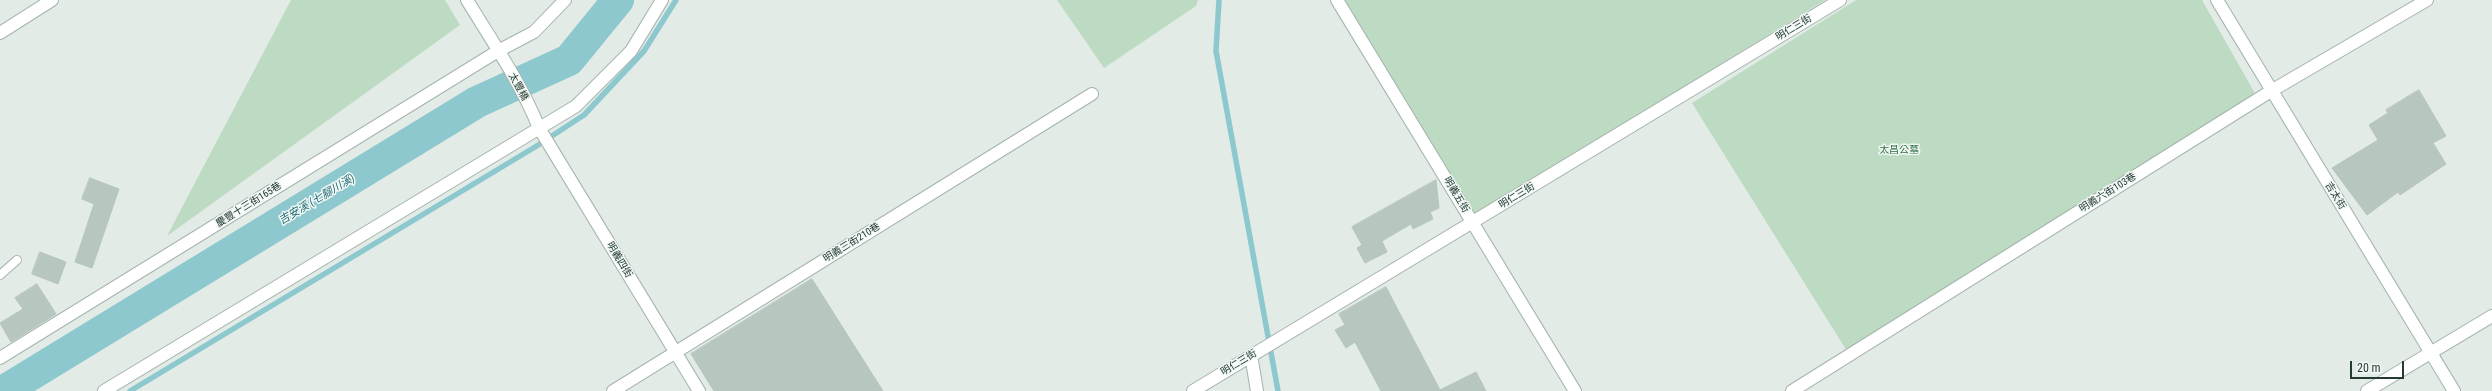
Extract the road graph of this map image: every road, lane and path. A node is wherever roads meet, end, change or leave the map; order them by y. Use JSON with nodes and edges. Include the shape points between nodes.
{"nodes":[{"id":1,"x":52,"y":0,"type":"edge"},
{"id":2,"x":466,"y":0,"type":"edge"},
{"id":3,"x":565,"y":0,"type":"edge"},
{"id":4,"x":662,"y":0,"type":"edge"},
{"id":5,"x":1337,"y":0,"type":"edge"},
{"id":6,"x":1840,"y":0,"type":"edge"},
{"id":7,"x":2217,"y":0,"type":"edge"},
{"id":8,"x":2428,"y":0,"type":"edge"},
{"id":9,"x":0,"y":33,"type":"edge"},
{"id":10,"x":501,"y":56,"type":"junction"},
{"id":11,"x":2271,"y":91,"type":"junction"},
{"id":12,"x":1092,"y":94,"type":"dead end"},
{"id":13,"x":539,"y":128,"type":"junction"},
{"id":14,"x":1472,"y":222,"type":"junction"},
{"id":15,"x":16,"y":260,"type":"dead end"},
{"id":16,"x":0,"y":275,"type":"edge"},
{"id":17,"x":2492,"y":316,"type":"edge"},
{"id":18,"x":2431,"y":352,"type":"junction"},
{"id":19,"x":675,"y":353,"type":"junction"},
{"id":20,"x":1252,"y":355,"type":"junction"},
{"id":21,"x":0,"y":358,"type":"edge"},
{"id":22,"x":104,"y":391,"type":"edge"},
{"id":23,"x":613,"y":391,"type":"edge"},
{"id":24,"x":699,"y":391,"type":"edge"},
{"id":25,"x":1193,"y":391,"type":"edge"},
{"id":26,"x":1257,"y":391,"type":"edge"},
{"id":27,"x":1574,"y":391,"type":"edge"},
{"id":28,"x":1792,"y":391,"type":"edge"},
{"id":29,"x":2366,"y":391,"type":"edge"},
{"id":30,"x":2454,"y":391,"type":"edge"}],
"edges":[{"from":1,"to":9,"type":"street"},
{"from":2,"to":10,"type":"street","name":"太豐橋"},
{"from":3,"to":10,"type":"street","name":"慶豐十三街165巷","via":[[534,32]]},
{"from":4,"to":13,"type":"street","via":[[630,51],[576,106]]},
{"from":5,"to":14,"type":"street","name":"明義五街"},
{"from":6,"to":14,"type":"street","name":"明仁三街"},
{"from":7,"to":11,"type":"street","name":"吉太街"},
{"from":8,"to":11,"type":"street","name":"明義六街103巷"},
{"from":10,"to":13,"type":"street","name":"太豐橋"},
{"from":10,"to":21,"type":"street","name":"慶豐十三街165巷"},
{"from":11,"to":18,"type":"street","name":"吉太街"},
{"from":11,"to":28,"type":"street","name":"明義六街103巷"},
{"from":12,"to":19,"type":"street","name":"明義三街210巷"},
{"from":13,"to":19,"type":"street","name":"明義四街"},
{"from":13,"to":22,"type":"street"},
{"from":14,"to":20,"type":"street","name":"明仁三街"},
{"from":14,"to":27,"type":"street","name":"明義五街"},
{"from":15,"to":16,"type":"lane"},
{"from":17,"to":18,"type":"street"},
{"from":18,"to":29,"type":"street"},
{"from":18,"to":30,"type":"street","name":"吉太街"},
{"from":19,"to":23,"type":"street","name":"明義三街210巷"},
{"from":19,"to":24,"type":"street","name":"明義四街"},
{"from":20,"to":25,"type":"street","name":"明仁三街"},
{"from":20,"to":26,"type":"street"}]}
